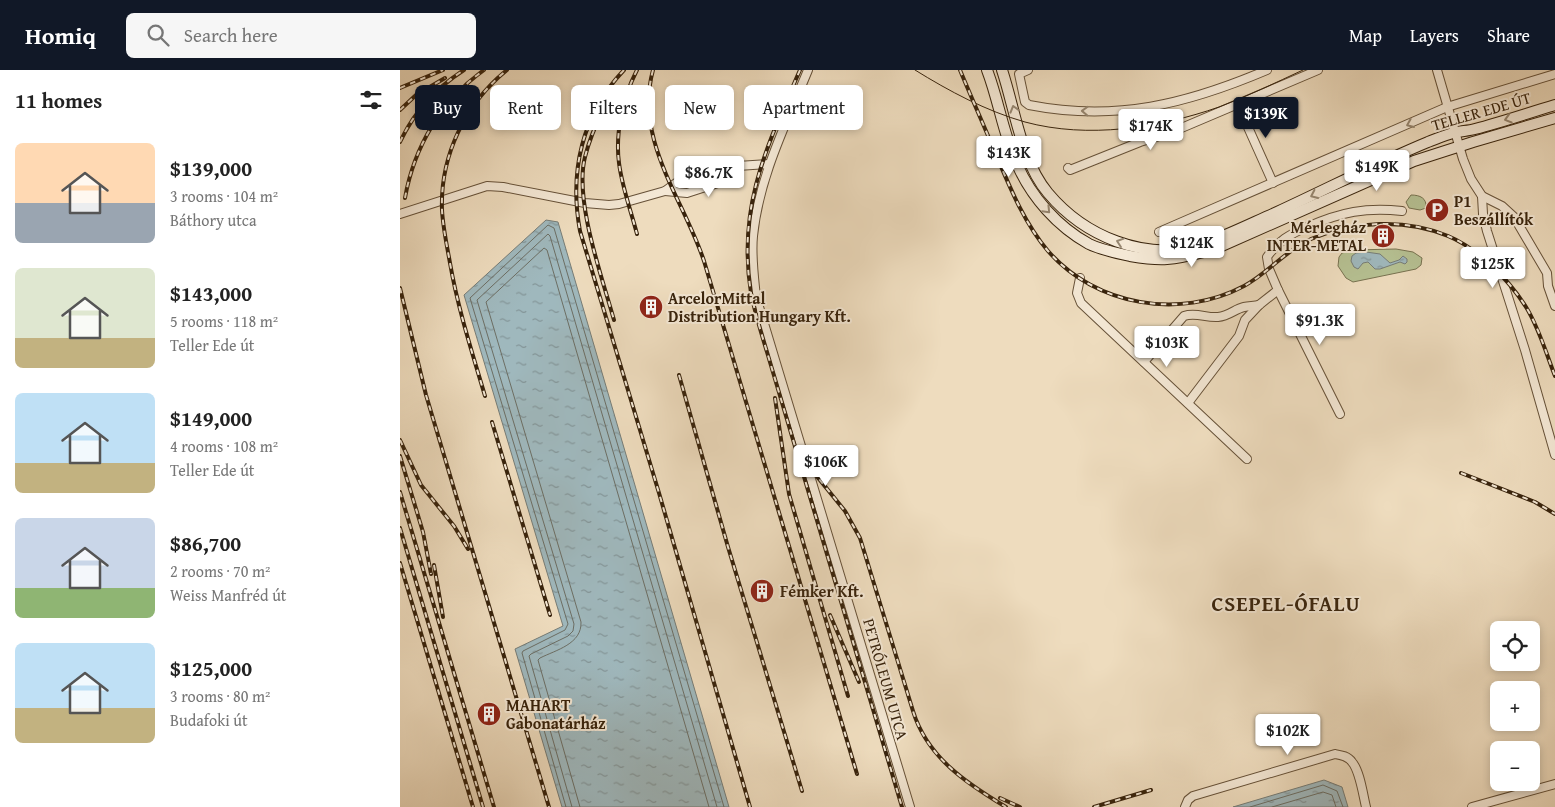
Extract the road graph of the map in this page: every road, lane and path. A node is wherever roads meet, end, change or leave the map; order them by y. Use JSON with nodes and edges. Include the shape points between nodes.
{"nodes":[{"id":1,"x":808,"y":70,"type":"edge"},
{"id":2,"x":987,"y":70,"type":"edge"},
{"id":3,"x":1002,"y":70,"type":"edge"},
{"id":4,"x":1028,"y":70,"type":"edge"},
{"id":5,"x":1267,"y":70,"type":"edge"},
{"id":6,"x":1318,"y":70,"type":"edge"},
{"id":7,"x":1437,"y":70,"type":"edge"},
{"id":8,"x":1555,"y":74,"type":"edge"},
{"id":9,"x":1238,"y":105,"type":"junction"},
{"id":10,"x":1555,"y":105,"type":"edge"},
{"id":11,"x":1447,"y":107,"type":"junction"},
{"id":12,"x":1555,"y":118,"type":"edge"},
{"id":13,"x":1454,"y":133,"type":"junction"},
{"id":14,"x":1459,"y":146,"type":"junction"},
{"id":15,"x":769,"y":164,"type":"junction"},
{"id":16,"x":738,"y":166,"type":"junction"},
{"id":17,"x":1068,"y":168,"type":"dead end"},
{"id":18,"x":1273,"y":183,"type":"junction"},
{"id":19,"x":665,"y":191,"type":"junction"},
{"id":20,"x":1482,"y":196,"type":"junction"},
{"id":21,"x":1402,"y":211,"type":"dead end"},
{"id":22,"x":400,"y":214,"type":"edge"},
{"id":23,"x":1158,"y":232,"type":"dead end"},
{"id":24,"x":1551,"y":272,"type":"edge"},
{"id":25,"x":1080,"y":278,"type":"dead end"},
{"id":26,"x":1278,"y":290,"type":"junction"},
{"id":27,"x":1259,"y":305,"type":"junction"},
{"id":28,"x":1555,"y":306,"type":"edge"},
{"id":29,"x":1144,"y":362,"type":"junction"},
{"id":30,"x":1188,"y":403,"type":"junction"},
{"id":31,"x":1340,"y":414,"type":"dead end"},
{"id":32,"x":1555,"y":455,"type":"edge"},
{"id":33,"x":1248,"y":459,"type":"dead end"},
{"id":34,"x":1555,"y":784,"type":"edge"},
{"id":35,"x":910,"y":807,"type":"edge"},
{"id":36,"x":1185,"y":807,"type":"edge"},
{"id":37,"x":1366,"y":807,"type":"edge"},
{"id":38,"x":1472,"y":807,"type":"edge"}],
"edges":[{"from":1,"to":15,"type":"street","name":"PETRÓLEUM UTCA"},
{"from":2,"to":14,"type":"main road","name":"TELLER EDE ÚT","one_way":true,"via":[[1010,148],[1038,201],[1066,229],[1091,245],[1144,258],[1166,260],[1215,248],[1414,161]]},
{"from":13,"to":3,"type":"main road","name":"TELLER EDE ÚT","one_way":true,"via":[[1427,142],[1212,240],[1184,249],[1146,249],[1118,243],[1080,223],[1047,192],[1033,172]]},
{"from":5,"to":4,"type":"street","one_way":true,"via":[[1187,100],[1096,112],[1029,105],[1025,102],[1019,74]]},
{"from":6,"to":9,"type":"street"},
{"from":7,"to":11,"type":"street"},
{"from":8,"to":11,"type":"street"},
{"from":9,"to":17,"type":"street","via":[[1070,170]]},
{"from":9,"to":18,"type":"street"},
{"from":10,"to":13,"type":"main road","name":"TELLER EDE ÚT","one_way":true},
{"from":11,"to":13,"type":"street"},
{"from":11,"to":18,"type":"street","one_way":true},
{"from":12,"to":14,"type":"main road","name":"TELLER EDE ÚT"},
{"from":13,"to":14,"type":"street"},
{"from":14,"to":20,"type":"street","via":[[1471,179]]},
{"from":15,"to":16,"type":"street"},
{"from":15,"to":35,"type":"street","name":"PETRÓLEUM UTCA","via":[[752,238],[756,297]]},
{"from":16,"to":19,"type":"street","via":[[723,164],[686,175]]},
{"from":16,"to":19,"type":"street","via":[[724,181],[687,193]]},
{"from":18,"to":23,"type":"street"},
{"from":19,"to":22,"type":"street","via":[[610,205],[487,186]]},
{"from":20,"to":24,"type":"street","via":[[1502,206],[1514,217]]},
{"from":20,"to":32,"type":"street","via":[[1487,231]]},
{"from":21,"to":26,"type":"street","via":[[1365,210],[1331,216],[1282,240],[1267,257]]},
{"from":24,"to":28,"type":"street","via":[[1548,286]]},
{"from":25,"to":29,"type":"street","via":[[1077,293],[1081,303]]},
{"from":26,"to":27,"type":"street"},
{"from":26,"to":31,"type":"street"},
{"from":27,"to":29,"type":"street","via":[[1242,307],[1220,317],[1184,316]]},
{"from":27,"to":30,"type":"street","via":[[1245,320],[1239,336]]},
{"from":29,"to":30,"type":"street"},
{"from":30,"to":33,"type":"street"},
{"from":34,"to":38,"type":"street"},
{"from":36,"to":37,"type":"street","via":[[1193,796],[1334,754],[1344,755],[1352,761]]}]}
